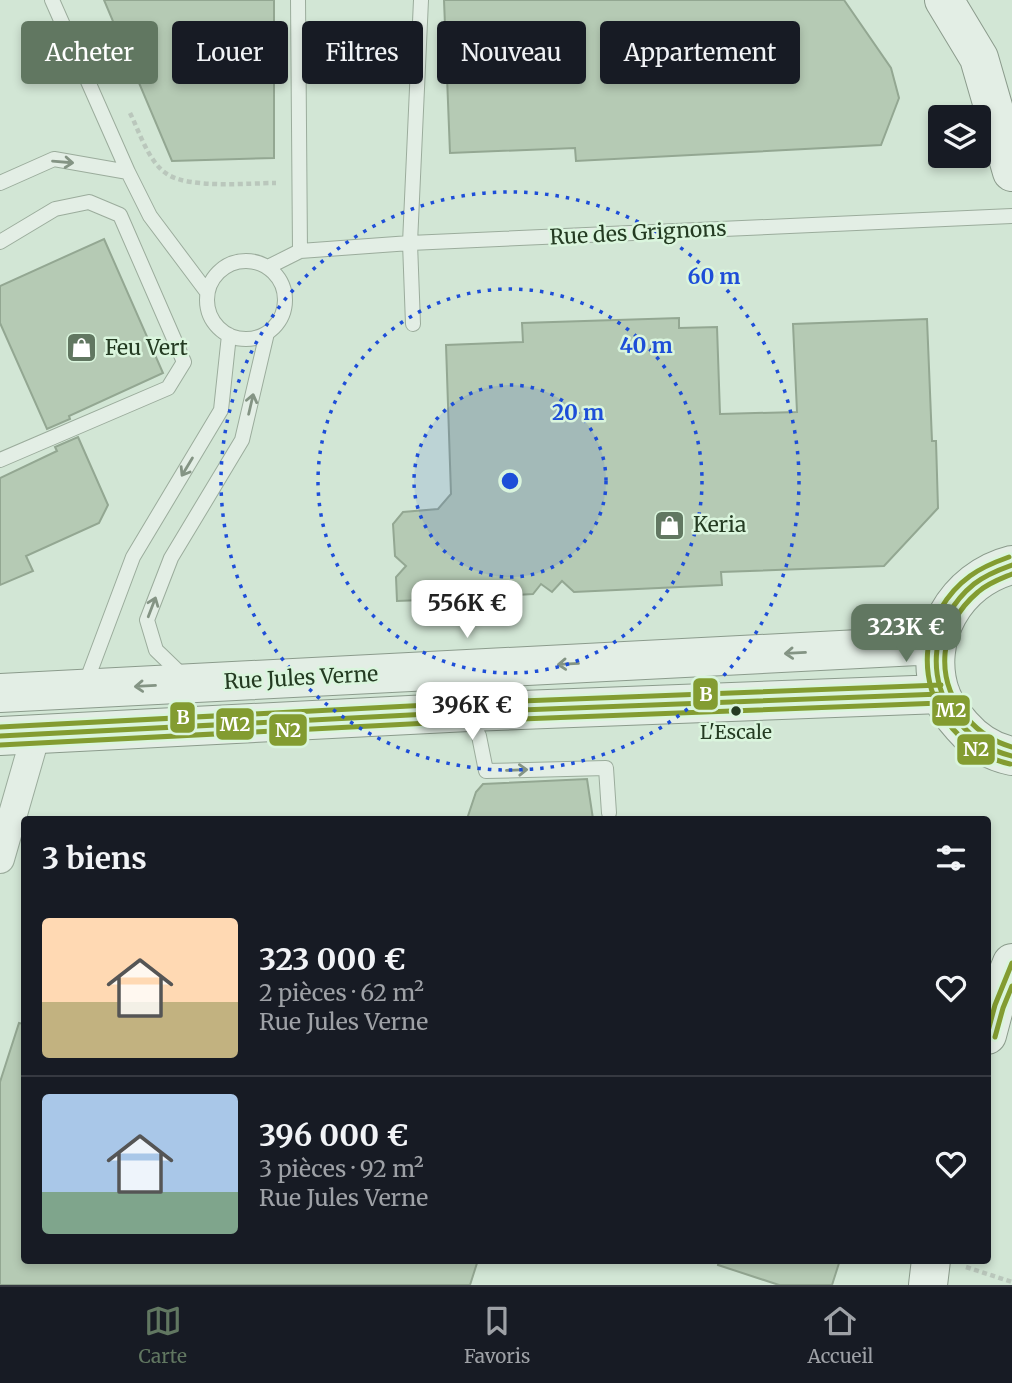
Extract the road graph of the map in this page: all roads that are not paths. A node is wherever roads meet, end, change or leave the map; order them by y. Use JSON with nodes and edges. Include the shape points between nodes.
{"nodes":[{"id":1,"x":52,"y":0,"type":"edge"},
{"id":2,"x":298,"y":0,"type":"edge"},
{"id":3,"x":421,"y":0,"type":"edge"},
{"id":4,"x":944,"y":0,"type":"edge"},
{"id":5,"x":128,"y":172,"type":"junction"},
{"id":6,"x":1012,"y":172,"type":"edge"},
{"id":7,"x":0,"y":183,"type":"edge"},
{"id":8,"x":1012,"y":216,"type":"edge"},
{"id":9,"x":0,"y":242,"type":"edge"},
{"id":10,"x":410,"y":243,"type":"junction"},
{"id":11,"x":300,"y":251,"type":"junction"},
{"id":12,"x":268,"y":267,"type":"junction"},
{"id":13,"x":207,"y":292,"type":"junction"},
{"id":14,"x":412,"y":324,"type":"dead end"},
{"id":15,"x":267,"y":333,"type":"junction"},
{"id":16,"x":229,"y":335,"type":"junction"},
{"id":17,"x":0,"y":460,"type":"edge"},
{"id":18,"x":1012,"y":565,"type":"edge"},
{"id":19,"x":937,"y":645,"type":"junction"},
{"id":20,"x":190,"y":683,"type":"junction"},
{"id":21,"x":84,"y":689,"type":"junction"},
{"id":22,"x":0,"y":693,"type":"edge"},
{"id":23,"x":941,"y":694,"type":"junction"},
{"id":24,"x":468,"y":712,"type":"junction"},
{"id":25,"x":18,"y":735,"type":"edge"},
{"id":26,"x":1009,"y":760,"type":"edge"},
{"id":27,"x":609,"y":814,"type":"dead end"},
{"id":28,"x":0,"y":859,"type":"edge"},
{"id":29,"x":1012,"y":963,"type":"edge"},
{"id":30,"x":991,"y":1020,"type":"edge"},
{"id":31,"x":945,"y":1264,"type":"edge"},
{"id":32,"x":928,"y":1285,"type":"edge"}],
"edges":[{"from":1,"to":5,"type":"lane"},
{"from":2,"to":11,"type":"lane"},
{"from":3,"to":10,"type":"lane"},
{"from":4,"to":6,"type":"street","via":[[979,58]]},
{"from":7,"to":5,"type":"lane","one_way":true,"via":[[54,159]]},
{"from":5,"to":13,"type":"lane","via":[[150,216]]},
{"from":8,"to":10,"type":"lane","name":"Rue des Grignons"},
{"from":9,"to":17,"type":"lane","via":[[55,209],[89,202],[120,215],[184,362],[169,388]]},
{"from":10,"to":11,"type":"lane","name":"Rue des Grignons"},
{"from":10,"to":14,"type":"lane"},
{"from":11,"to":12,"type":"lane","name":"Rue des Grignons"},
{"from":12,"to":13,"type":"lane","via":[[244,260],[231,263],[220,270]]},
{"from":12,"to":15,"type":"lane","via":[[278,276],[286,300],[284,314]]},
{"from":13,"to":16,"type":"lane","via":[[211,317]]},
{"from":15,"to":16,"type":"lane","via":[[242,339]]},
{"from":20,"to":15,"type":"lane","one_way":true,"via":[[156,650],[147,620],[171,558],[243,440]]},
{"from":16,"to":21,"type":"lane","one_way":true,"via":[[221,410],[133,557]]},
{"from":18,"to":19,"type":"street","via":[[986,573],[967,588],[951,607]]},
{"from":19,"to":20,"type":"street","name":"Rue Jules Verne","one_way":true},
{"from":19,"to":23,"type":"street"},
{"from":20,"to":21,"type":"street","name":"Rue Jules Verne","one_way":true},
{"from":21,"to":22,"type":"street","name":"Rue Jules Verne"},
{"from":23,"to":24,"type":"street","name":"Rue Jules Verne"},
{"from":23,"to":26,"type":"street","via":[[951,714],[973,738]]},
{"from":24,"to":25,"type":"street","name":"Rue Jules Verne"},
{"from":24,"to":27,"type":"lane","one_way":true,"via":[[479,736],[486,771],[606,768]]},
{"from":25,"to":28,"type":"street"},
{"from":29,"to":30,"type":"street"},
{"from":31,"to":32,"type":"street"}]}
